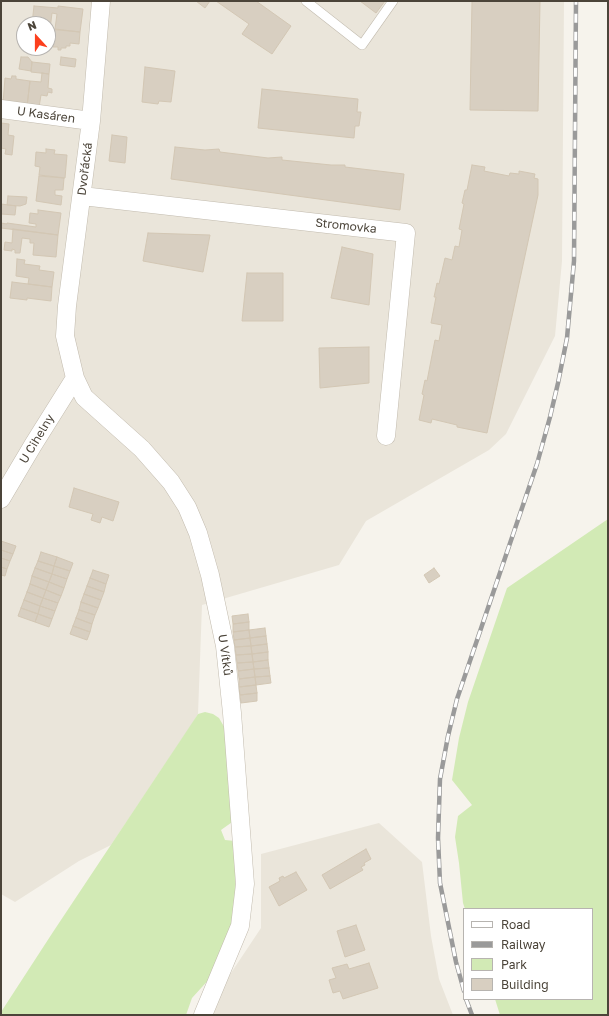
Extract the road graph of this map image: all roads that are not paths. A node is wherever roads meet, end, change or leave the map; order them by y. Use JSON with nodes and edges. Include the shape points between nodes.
{"nodes":[{"id":1,"x":101,"y":1,"type":"edge"},
{"id":2,"x":306,"y":1,"type":"edge"},
{"id":3,"x":393,"y":1,"type":"edge"},
{"id":4,"x":1,"y":109,"type":"edge"},
{"id":5,"x":91,"y":121,"type":"junction"},
{"id":6,"x":82,"y":196,"type":"junction"},
{"id":7,"x":65,"y":336,"type":"joint"},
{"id":8,"x":75,"y":378,"type":"junction"},
{"id":9,"x":386,"y":436,"type":"dead end"},
{"id":10,"x":1,"y":500,"type":"edge"},
{"id":11,"x":203,"y":1015,"type":"edge"}],
"edges":[{"from":1,"to":5,"type":"street","name":"Dvořácká"},
{"from":2,"to":3,"type":"lane","via":[[362,45]]},
{"from":4,"to":5,"type":"street","name":"U Kasáren"},
{"from":5,"to":6,"type":"street","name":"Dvořácká"},
{"from":6,"to":7,"type":"street","name":"Dvořácká"},
{"from":6,"to":9,"type":"street","name":"Stromovka","via":[[406,233]]},
{"from":7,"to":8,"type":"street","name":"U Vítků"},
{"from":8,"to":10,"type":"street","name":"U Cihelny"},
{"from":8,"to":11,"type":"street","name":"U Vítků","via":[[84,397],[142,449],[171,482],[187,507],[198,533],[210,575],[225,646],[245,884],[240,926]]}]}
